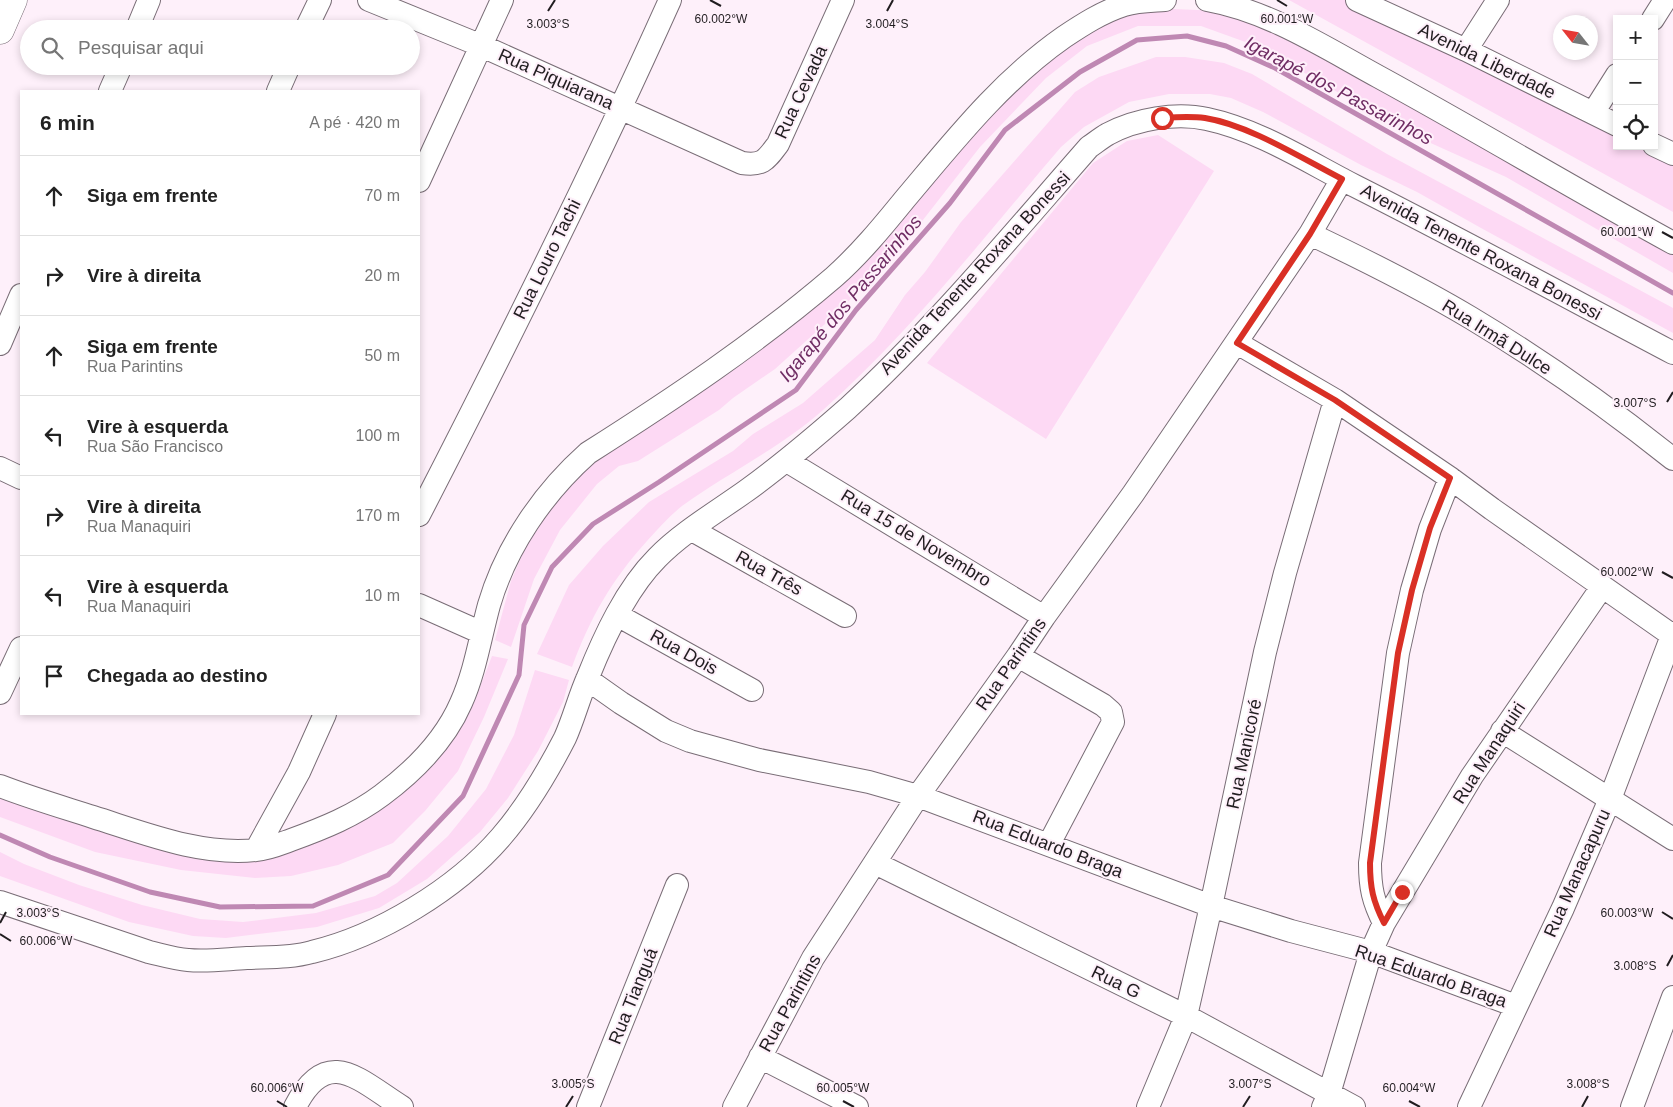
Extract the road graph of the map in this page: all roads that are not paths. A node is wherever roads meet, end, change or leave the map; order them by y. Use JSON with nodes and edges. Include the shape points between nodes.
{"nodes":[{"id":1,"x":13,"y":0,"type":"edge"},
{"id":2,"x":149,"y":0,"type":"edge"},
{"id":3,"x":320,"y":0,"type":"edge"},
{"id":4,"x":369,"y":0,"type":"edge"},
{"id":5,"x":502,"y":0,"type":"edge"},
{"id":6,"x":670,"y":0,"type":"edge"},
{"id":7,"x":843,"y":0,"type":"edge"},
{"id":8,"x":1165,"y":0,"type":"edge"},
{"id":9,"x":1207,"y":0,"type":"edge"},
{"id":10,"x":1498,"y":0,"type":"edge"},
{"id":11,"x":1664,"y":0,"type":"edge"},
{"id":12,"x":1367,"y":2,"type":"edge"},
{"id":13,"x":1655,"y":15,"type":"edge"},
{"id":14,"x":141,"y":20,"type":"edge"},
{"id":15,"x":310,"y":20,"type":"edge"},
{"id":16,"x":418,"y":20,"type":"edge"},
{"id":17,"x":420,"y":21,"type":"edge"},
{"id":18,"x":0,"y":30,"type":"edge"},
{"id":19,"x":482,"y":46,"type":"junction"},
{"id":20,"x":1466,"y":50,"type":"junction"},
{"id":21,"x":116,"y":75,"type":"edge"},
{"id":22,"x":285,"y":75,"type":"edge"},
{"id":23,"x":1613,"y":81,"type":"edge"},
{"id":24,"x":110,"y":90,"type":"edge"},
{"id":25,"x":278,"y":90,"type":"edge"},
{"id":26,"x":622,"y":108,"type":"junction"},
{"id":27,"x":1593,"y":113,"type":"junction"},
{"id":28,"x":1613,"y":123,"type":"edge"},
{"id":29,"x":1658,"y":146,"type":"edge"},
{"id":30,"x":1673,"y":154,"type":"edge"},
{"id":31,"x":742,"y":162,"type":"joint"},
{"id":32,"x":1342,"y":179,"type":"junction"},
{"id":33,"x":420,"y":180,"type":"edge"},
{"id":34,"x":1310,"y":234,"type":"junction"},
{"id":35,"x":1673,"y":243,"type":"edge"},
{"id":36,"x":20,"y":297,"type":"edge"},
{"id":37,"x":1237,"y":343,"type":"junction"},
{"id":38,"x":0,"y":344,"type":"edge"},
{"id":39,"x":1673,"y":353,"type":"edge"},
{"id":40,"x":1335,"y":400,"type":"junction"},
{"id":41,"x":1673,"y":459,"type":"edge"},
{"id":42,"x":787,"y":461,"type":"junction"},
{"id":43,"x":0,"y":468,"type":"edge"},
{"id":44,"x":20,"y":478,"type":"edge"},
{"id":45,"x":1450,"y":478,"type":"junction"},
{"id":46,"x":420,"y":513,"type":"edge"},
{"id":47,"x":692,"y":530,"type":"junction"},
{"id":48,"x":1602,"y":587,"type":"junction"},
{"id":49,"x":420,"y":604,"type":"edge"},
{"id":50,"x":617,"y":615,"type":"junction"},
{"id":51,"x":845,"y":616,"type":"dead end"},
{"id":52,"x":1044,"y":617,"type":"junction"},
{"id":53,"x":482,"y":633,"type":"junction"},
{"id":54,"x":1673,"y":635,"type":"edge"},
{"id":55,"x":20,"y":650,"type":"edge"},
{"id":56,"x":1018,"y":656,"type":"junction"},
{"id":57,"x":586,"y":679,"type":"junction"},
{"id":58,"x":752,"y":690,"type":"dead end"},
{"id":59,"x":0,"y":693,"type":"edge"},
{"id":60,"x":325,"y":715,"type":"edge"},
{"id":61,"x":1502,"y":731,"type":"junction"},
{"id":62,"x":0,"y":786,"type":"edge"},
{"id":63,"x":918,"y":796,"type":"junction"},
{"id":64,"x":1610,"y":799,"type":"junction"},
{"id":65,"x":1673,"y":839,"type":"edge"},
{"id":66,"x":1049,"y":844,"type":"junction"},
{"id":67,"x":256,"y":850,"type":"junction"},
{"id":68,"x":875,"y":863,"type":"junction"},
{"id":69,"x":677,"y":885,"type":"dead end"},
{"id":70,"x":0,"y":902,"type":"edge"},
{"id":71,"x":1211,"y":906,"type":"junction"},
{"id":72,"x":1384,"y":923,"type":"junction"},
{"id":73,"x":1371,"y":952,"type":"junction"},
{"id":74,"x":1672,"y":1003,"type":"edge"},
{"id":75,"x":1516,"y":1006,"type":"junction"},
{"id":76,"x":1186,"y":1016,"type":"junction"},
{"id":77,"x":760,"y":1057,"type":"junction"},
{"id":78,"x":1326,"y":1100,"type":"edge"},
{"id":79,"x":298,"y":1101,"type":"edge"},
{"id":80,"x":402,"y":1107,"type":"edge"},
{"id":81,"x":588,"y":1107,"type":"edge"},
{"id":82,"x":734,"y":1107,"type":"edge"},
{"id":83,"x":857,"y":1107,"type":"edge"},
{"id":84,"x":1148,"y":1107,"type":"edge"},
{"id":85,"x":1354,"y":1107,"type":"edge"},
{"id":86,"x":1469,"y":1107,"type":"edge"},
{"id":87,"x":1632,"y":1107,"type":"edge"}],
"edges":[{"from":1,"to":18,"type":"main road"},
{"from":2,"to":14,"type":"street"},
{"from":3,"to":15,"type":"street"},
{"from":4,"to":16,"type":"street","name":"Rua Piquiarana"},
{"from":5,"to":19,"type":"street"},
{"from":6,"to":26,"type":"street","name":"Rua Louro Tachi"},
{"from":7,"to":31,"type":"street","name":"Rua Cevada","via":[[778,144],[762,163]]},
{"from":8,"to":53,"type":"street","via":[[1124,5],[1106,12],[1042,52],[998,92],[835,276],[719,366],[588,453],[570,469],[526,525],[506,561]]},
{"from":9,"to":35,"type":"street","via":[[1242,9],[1288,28]]},
{"from":10,"to":20,"type":"street"},
{"from":11,"to":13,"type":"street"},
{"from":12,"to":20,"type":"street","name":"Avenida Liberdade"},
{"from":17,"to":19,"type":"street","name":"Rua Piquiarana"},
{"from":19,"to":26,"type":"street","name":"Rua Piquiarana"},
{"from":19,"to":33,"type":"street"},
{"from":20,"to":27,"type":"street","name":"Avenida Liberdade"},
{"from":21,"to":24,"type":"street"},
{"from":22,"to":25,"type":"street"},
{"from":23,"to":27,"type":"street"},
{"from":26,"to":31,"type":"street","name":"Rua Piquiarana"},
{"from":26,"to":46,"type":"street","name":"Rua Louro Tachi"},
{"from":27,"to":28,"type":"street","name":"Avenida Liberdade"},
{"from":29,"to":30,"type":"street"},
{"from":32,"to":34,"type":"street","name":"Rua Parintins"},
{"from":32,"to":39,"type":"street","name":"Avenida Tenente Roxana Bonessi"},
{"from":32,"to":42,"type":"street","name":"Avenida Tenente Roxana Bonessi","via":[[1255,135],[1206,118],[1184,116],[1154,120],[1108,134],[1089,148],[921,337]]},
{"from":34,"to":37,"type":"street","name":"Rua Parintins"},
{"from":34,"to":41,"type":"street","name":"Rua Irmã Dulce","via":[[1471,318],[1628,423]]},
{"from":36,"to":38,"type":"street"},
{"from":37,"to":40,"type":"street"},
{"from":37,"to":52,"type":"street","name":"Rua Parintins"},
{"from":40,"to":45,"type":"street"},
{"from":40,"to":71,"type":"street","name":"Rua Manicoré","via":[[1285,573]]},
{"from":42,"to":47,"type":"street","name":"Avenida Tenente Roxana Bonessi"},
{"from":42,"to":52,"type":"street","name":"Rua 15 de Novembro"},
{"from":43,"to":44,"type":"street"},
{"from":45,"to":48,"type":"street"},
{"from":45,"to":72,"type":"street","via":[[1427,537],[1398,653],[1370,863],[1370,886]]},
{"from":47,"to":50,"type":"street","name":"Avenida Tenente Roxana Bonessi","via":[[658,556]]},
{"from":47,"to":51,"type":"street","name":"Rua Três"},
{"from":48,"to":54,"type":"street"},
{"from":48,"to":61,"type":"street","name":"Rua Manaquiri"},
{"from":49,"to":53,"type":"street"},
{"from":50,"to":57,"type":"street","name":"Avenida Tenente Roxana Bonessi"},
{"from":50,"to":58,"type":"street","name":"Rua Dois"},
{"from":52,"to":56,"type":"street","name":"Rua Parintins"},
{"from":53,"to":67,"type":"street","via":[[461,704],[440,738],[413,771],[355,813],[312,832]]},
{"from":54,"to":64,"type":"street","name":"Rua Manacapuru"},
{"from":55,"to":59,"type":"street"},
{"from":56,"to":63,"type":"street","name":"Rua Parintins"},
{"from":56,"to":66,"type":"street","via":[[1103,705],[1111,712],[1113,722]]},
{"from":57,"to":63,"type":"street","name":"Rua Eduardo Braga","via":[[666,731],[690,741]]},
{"from":57,"to":70,"type":"street","name":"Avenida Tenente Roxana Bonessi","via":[[578,708],[545,777],[501,837],[457,878],[425,901],[392,922],[357,937],[312,952],[286,956],[188,960],[149,952]]},
{"from":60,"to":67,"type":"street","via":[[299,772]]},
{"from":61,"to":64,"type":"street"},
{"from":61,"to":72,"type":"street","name":"Rua Manaquiri"},
{"from":62,"to":67,"type":"street","via":[[172,841],[201,848]]},
{"from":63,"to":66,"type":"street","name":"Rua Eduardo Braga"},
{"from":63,"to":68,"type":"street","name":"Rua Parintins"},
{"from":64,"to":65,"type":"street"},
{"from":64,"to":75,"type":"street","name":"Rua Manacapuru"},
{"from":66,"to":71,"type":"street","name":"Rua Eduardo Braga"},
{"from":68,"to":76,"type":"street","name":"Rua G"},
{"from":68,"to":77,"type":"street","name":"Rua Parintins","via":[[813,958]]},
{"from":69,"to":81,"type":"street","name":"Rua Tianguá"},
{"from":71,"to":73,"type":"street","name":"Rua Eduardo Braga"},
{"from":71,"to":76,"type":"street","name":"Rua Manicoré"},
{"from":72,"to":73,"type":"street","name":"Rua Manaquiri"},
{"from":73,"to":75,"type":"street","name":"Rua Eduardo Braga"},
{"from":73,"to":78,"type":"street","name":"Rua Manaquiri"},
{"from":74,"to":87,"type":"street"},
{"from":75,"to":86,"type":"street","name":"Rua Manacapuru"},
{"from":76,"to":78,"type":"street","name":"Rua G"},
{"from":76,"to":84,"type":"street","name":"Rua Manicoré"},
{"from":77,"to":82,"type":"street","name":"Rua Parintins"},
{"from":77,"to":83,"type":"street"},
{"from":78,"to":85,"type":"street","name":"Rua G"},
{"from":79,"to":80,"type":"street","via":[[317,1077],[336,1072],[348,1073]]}]}
